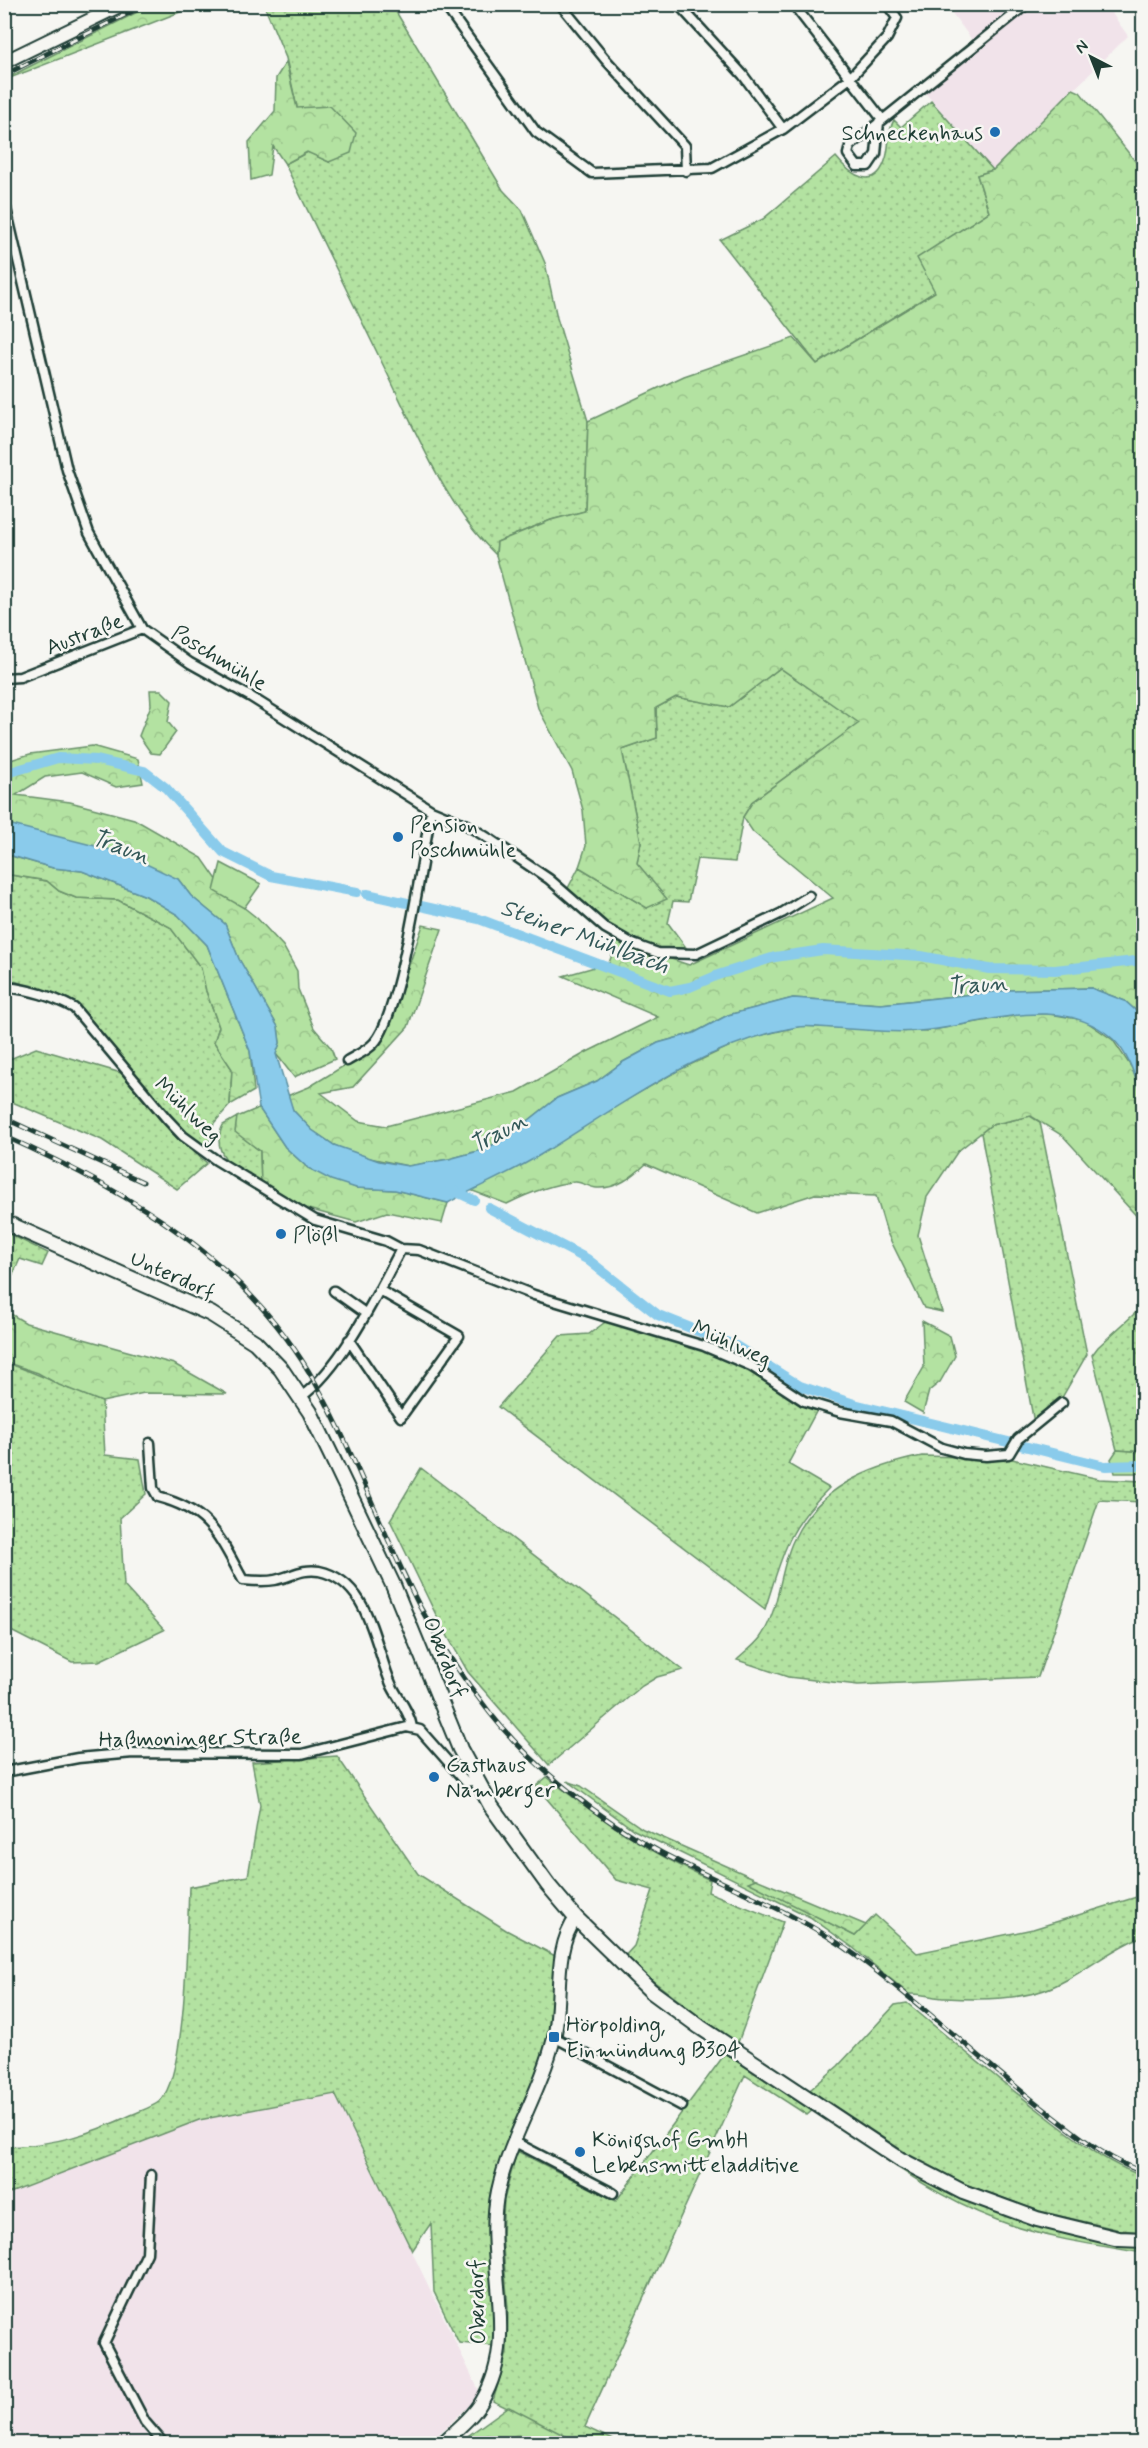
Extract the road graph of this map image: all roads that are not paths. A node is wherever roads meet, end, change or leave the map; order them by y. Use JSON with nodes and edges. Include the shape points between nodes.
{"nodes":[{"id":1,"x":123,"y":4,"type":"edge"},
{"id":2,"x":444,"y":4,"type":"edge"},
{"id":3,"x":560,"y":4,"type":"edge"},
{"id":4,"x":678,"y":4,"type":"edge"},
{"id":5,"x":793,"y":4,"type":"edge"},
{"id":6,"x":887,"y":4,"type":"edge"},
{"id":7,"x":1027,"y":4,"type":"edge"},
{"id":8,"x":4,"y":62,"type":"edge"},
{"id":9,"x":850,"y":78,"type":"junction"},
{"id":10,"x":880,"y":120,"type":"junction"},
{"id":11,"x":783,"y":129,"type":"junction"},
{"id":12,"x":686,"y":171,"type":"junction"},
{"id":13,"x":4,"y":200,"type":"edge"},
{"id":14,"x":142,"y":629,"type":"junction"},
{"id":15,"x":4,"y":678,"type":"edge"},
{"id":16,"x":432,"y":810,"type":"junction"},
{"id":17,"x":809,"y":896,"type":"dead end"},
{"id":18,"x":6,"y":987,"type":"edge"},
{"id":19,"x":347,"y":1061,"type":"dead end"},
{"id":20,"x":4,"y":1222,"type":"edge"},
{"id":21,"x":401,"y":1249,"type":"junction"},
{"id":22,"x":379,"y":1290,"type":"junction"},
{"id":23,"x":334,"y":1291,"type":"dead end"},
{"id":24,"x":365,"y":1313,"type":"junction"},
{"id":25,"x":348,"y":1340,"type":"junction"},
{"id":26,"x":301,"y":1397,"type":"junction"},
{"id":27,"x":1062,"y":1403,"type":"dead end"},
{"id":28,"x":150,"y":1443,"type":"dead end"},
{"id":29,"x":412,"y":1727,"type":"junction"},
{"id":30,"x":4,"y":1772,"type":"edge"},
{"id":31,"x":476,"y":1780,"type":"junction"},
{"id":32,"x":576,"y":1918,"type":"junction"},
{"id":33,"x":554,"y":2037,"type":"junction"},
{"id":34,"x":682,"y":2106,"type":"dead end"},
{"id":35,"x":513,"y":2141,"type":"junction"},
{"id":36,"x":151,"y":2175,"type":"dead end"},
{"id":37,"x":613,"y":2193,"type":"dead end"},
{"id":38,"x":1143,"y":2240,"type":"edge"},
{"id":39,"x":164,"y":2444,"type":"edge"},
{"id":40,"x":441,"y":2444,"type":"edge"}],
"edges":[{"from":1,"to":8,"type":"street"},
{"from":2,"to":12,"type":"street","via":[[536,132],[592,173]]},
{"from":3,"to":12,"type":"street","via":[[685,146]]},
{"from":4,"to":11,"type":"street","via":[[743,75]]},
{"from":5,"to":9,"type":"street"},
{"from":6,"to":9,"type":"street","via":[[897,18],[886,38]]},
{"from":7,"to":10,"type":"street"},
{"from":9,"to":10,"type":"street"},
{"from":9,"to":11,"type":"street"},
{"from":10,"to":10,"type":"street","via":[[875,159],[868,166],[857,166],[848,149]]},
{"from":11,"to":12,"type":"street","via":[[712,168]]},
{"from":13,"to":14,"type":"street","name":"Poschmühle","via":[[67,470],[89,533]]},
{"from":14,"to":15,"type":"street","name":"Austraße","via":[[20,677]]},
{"from":14,"to":16,"type":"street","name":"Poschmühle","via":[[190,663],[252,697]]},
{"from":16,"to":17,"type":"street","name":"Poschmühle","via":[[467,825],[519,858],[605,928],[658,953],[696,954]]},
{"from":16,"to":19,"type":"street","via":[[392,1006],[375,1043]]},
{"from":18,"to":21,"type":"street","name":"Mühlweg","via":[[52,996],[74,1008],[183,1136],[239,1176],[315,1220]]},
{"from":20,"to":26,"type":"main road","name":"Unterdorf","via":[[185,1301],[226,1323],[268,1354]]},
{"from":21,"to":22,"type":"street"},
{"from":21,"to":27,"type":"street","name":"Mühlweg","via":[[419,1250],[534,1295],[704,1346],[751,1366],[804,1401],[891,1421],[942,1448],[986,1456],[1009,1454],[1018,1439]]},
{"from":22,"to":24,"type":"street"},
{"from":22,"to":25,"type":"street","via":[[459,1336],[401,1417]]},
{"from":23,"to":24,"type":"street"},
{"from":24,"to":25,"type":"street"},
{"from":25,"to":26,"type":"street","via":[[323,1376]]},
{"from":26,"to":31,"type":"main road","name":"Oberdorf","via":[[393,1585]]},
{"from":28,"to":29,"type":"street","via":[[153,1488],[158,1497],[193,1510],[213,1527],[243,1580],[275,1580],[302,1570],[329,1574],[348,1586],[367,1615]]},
{"from":29,"to":30,"type":"street","name":"Haßmoninger Straße","via":[[302,1754],[133,1753],[78,1758]]},
{"from":29,"to":31,"type":"street","via":[[420,1730],[466,1782]]},
{"from":31,"to":32,"type":"main road","name":"Oberdorf","via":[[524,1853]]},
{"from":32,"to":33,"type":"street","name":"Oberdorf","via":[[565,1941]]},
{"from":32,"to":38,"type":"main road","name":"Oberdorf","via":[[651,1991],[901,2160],[963,2192],[1037,2219],[1119,2239]]},
{"from":33,"to":34,"type":"street"},
{"from":33,"to":35,"type":"street","name":"Oberdorf","via":[[539,2085]]},
{"from":35,"to":37,"type":"street"},
{"from":35,"to":40,"type":"street","name":"Oberdorf","via":[[501,2178],[494,2231],[502,2320],[497,2365],[482,2402]]},
{"from":36,"to":39,"type":"street","via":[[147,2253],[104,2343],[144,2422]]}]}
